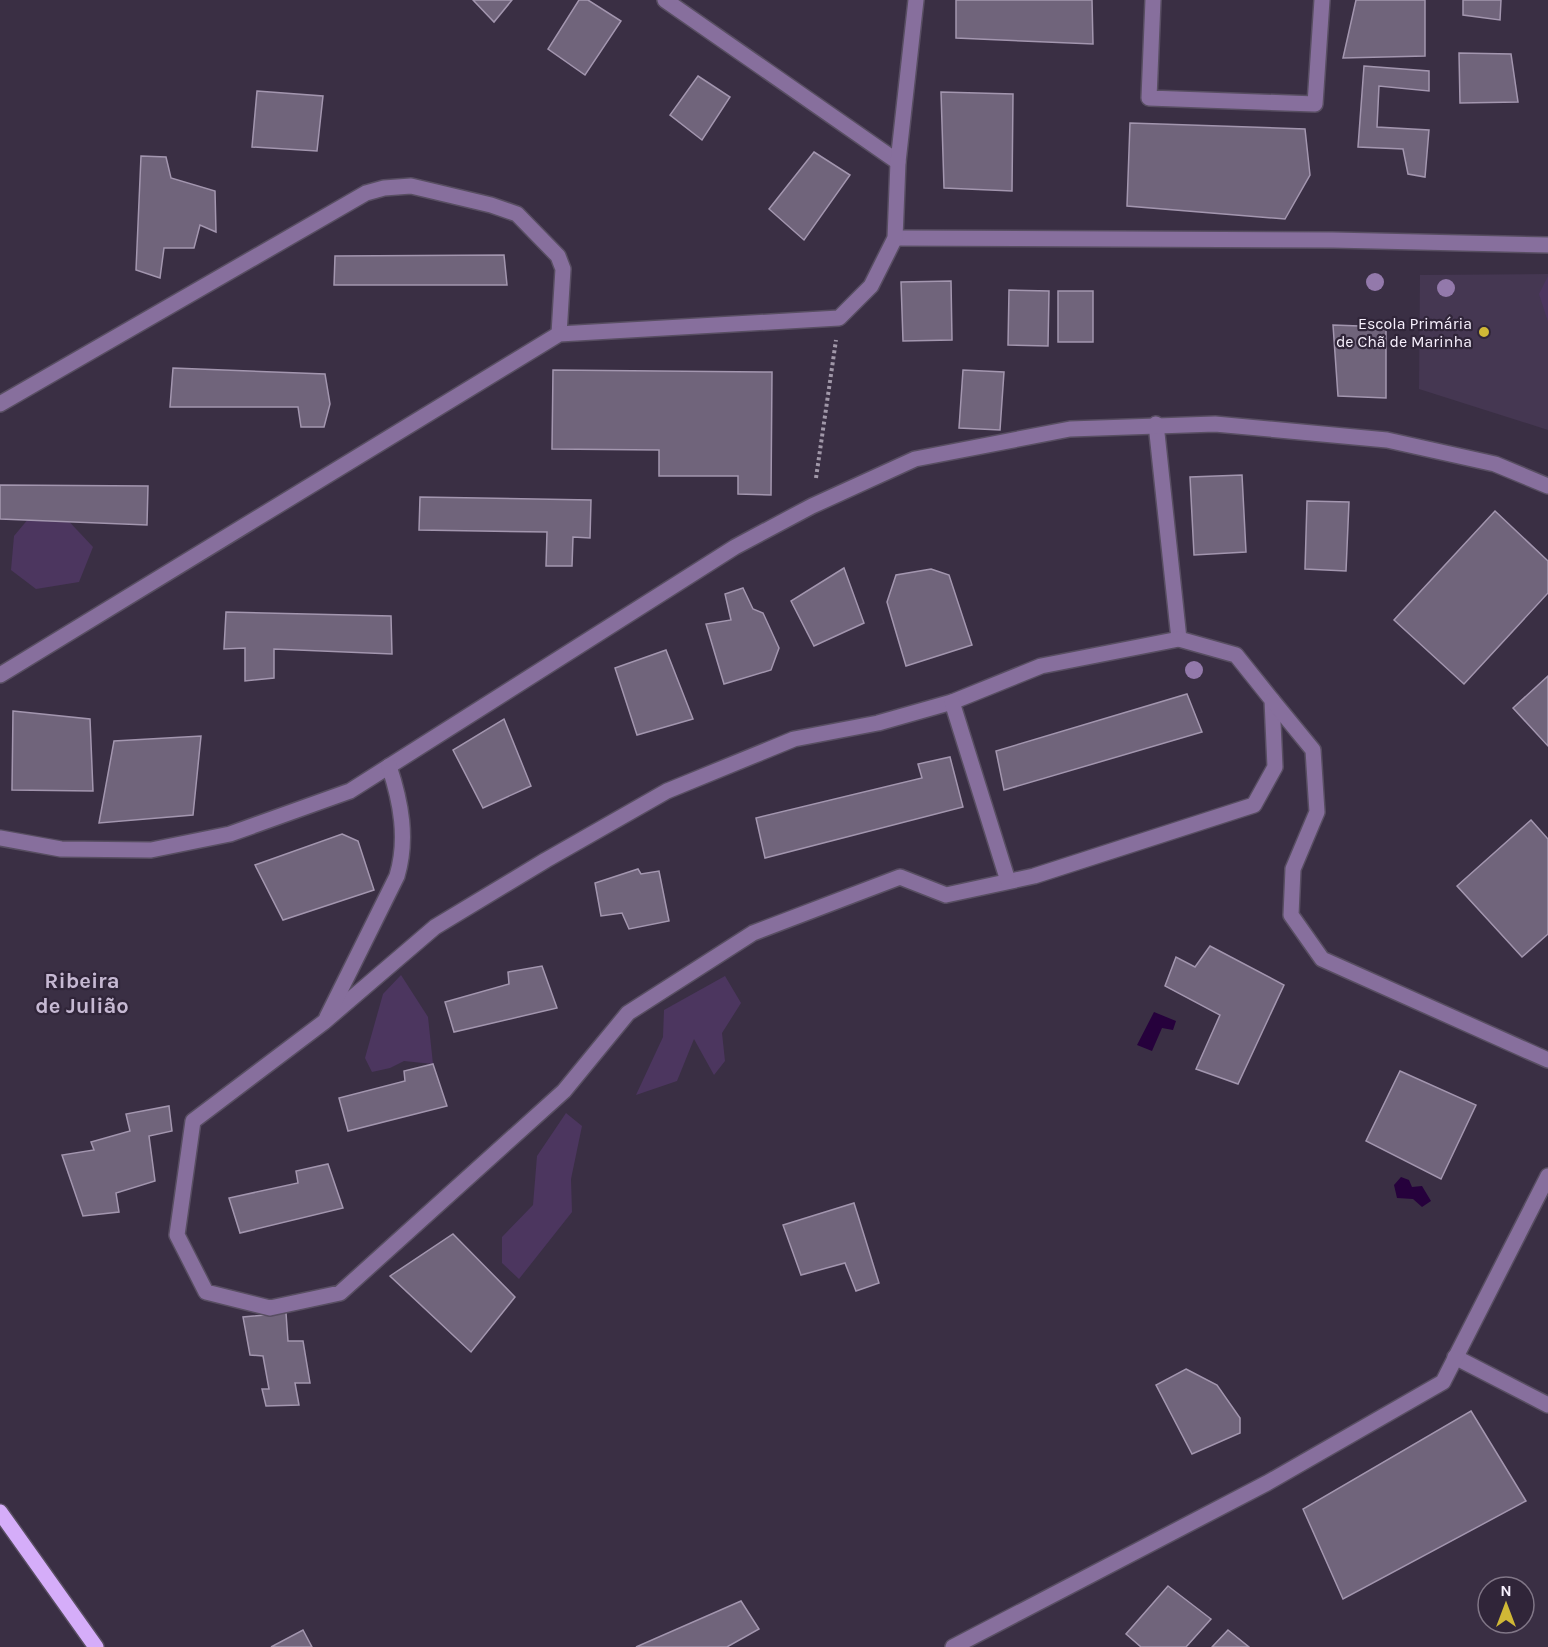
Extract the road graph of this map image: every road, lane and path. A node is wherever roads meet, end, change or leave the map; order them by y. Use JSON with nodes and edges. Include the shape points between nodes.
{"nodes":[{"id":1,"x":665,"y":0,"type":"edge"},
{"id":2,"x":916,"y":0,"type":"edge"},
{"id":3,"x":1153,"y":0,"type":"edge"},
{"id":4,"x":1322,"y":0,"type":"edge"},
{"id":5,"x":898,"y":162,"type":"junction"},
{"id":6,"x":896,"y":238,"type":"junction"},
{"id":7,"x":1548,"y":245,"type":"edge"},
{"id":8,"x":839,"y":318,"type":"junction"},
{"id":9,"x":559,"y":334,"type":"junction"},
{"id":10,"x":0,"y":404,"type":"edge"},
{"id":11,"x":1156,"y":424,"type":"junction"},
{"id":12,"x":1548,"y":486,"type":"edge"},
{"id":13,"x":812,"y":506,"type":"junction"},
{"id":14,"x":1179,"y":639,"type":"junction"},
{"id":15,"x":0,"y":675,"type":"edge"},
{"id":16,"x":1272,"y":700,"type":"junction"},
{"id":17,"x":952,"y":702,"type":"junction"},
{"id":18,"x":389,"y":766,"type":"junction"},
{"id":19,"x":0,"y":837,"type":"edge"},
{"id":20,"x":1008,"y":881,"type":"junction"},
{"id":21,"x":324,"y":1022,"type":"junction"},
{"id":22,"x":1548,"y":1060,"type":"edge"},
{"id":23,"x":1548,"y":1176,"type":"edge"},
{"id":24,"x":1455,"y":1357,"type":"junction"},
{"id":25,"x":1548,"y":1405,"type":"edge"},
{"id":26,"x":0,"y":1512,"type":"edge"},
{"id":27,"x":96,"y":1647,"type":"edge"},
{"id":28,"x":953,"y":1647,"type":"edge"}],
"edges":[{"from":1,"to":5,"type":"street"},
{"from":2,"to":5,"type":"street"},
{"from":3,"to":4,"type":"street","via":[[1149,98],[1315,104]]},
{"from":5,"to":6,"type":"street"},
{"from":6,"to":7,"type":"street"},
{"from":6,"to":8,"type":"street","via":[[871,286]]},
{"from":8,"to":9,"type":"street"},
{"from":8,"to":13,"type":"path"},
{"from":9,"to":10,"type":"street","via":[[563,269],[558,256],[517,214],[431,190],[395,186],[366,193]]},
{"from":9,"to":15,"type":"street"},
{"from":11,"to":12,"type":"street","via":[[1215,424],[1388,440],[1495,464]]},
{"from":11,"to":13,"type":"street","via":[[1070,429],[915,459]]},
{"from":11,"to":14,"type":"street"},
{"from":13,"to":18,"type":"street","via":[[735,547]]},
{"from":14,"to":16,"type":"street","via":[[1236,655]]},
{"from":14,"to":17,"type":"street","via":[[1041,666]]},
{"from":16,"to":20,"type":"street","via":[[1275,767],[1254,805]]},
{"from":16,"to":22,"type":"street","via":[[1313,750],[1317,812],[1293,869],[1291,915],[1322,958]]},
{"from":17,"to":20,"type":"street"},
{"from":17,"to":21,"type":"street","via":[[878,723],[794,739],[667,791],[435,927]]},
{"from":18,"to":19,"type":"street","via":[[350,791],[230,834],[151,850],[61,849]]},
{"from":18,"to":21,"type":"street","via":[[401,809],[401,861]]},
{"from":20,"to":21,"type":"street","via":[[946,895],[900,877],[753,933],[628,1013],[564,1091],[340,1293],[270,1308],[206,1292],[177,1235],[192,1121]]},
{"from":23,"to":24,"type":"street"},
{"from":24,"to":25,"type":"street"},
{"from":24,"to":28,"type":"street","via":[[1443,1382],[1267,1483]]},
{"from":26,"to":27,"type":"main road"}]}
